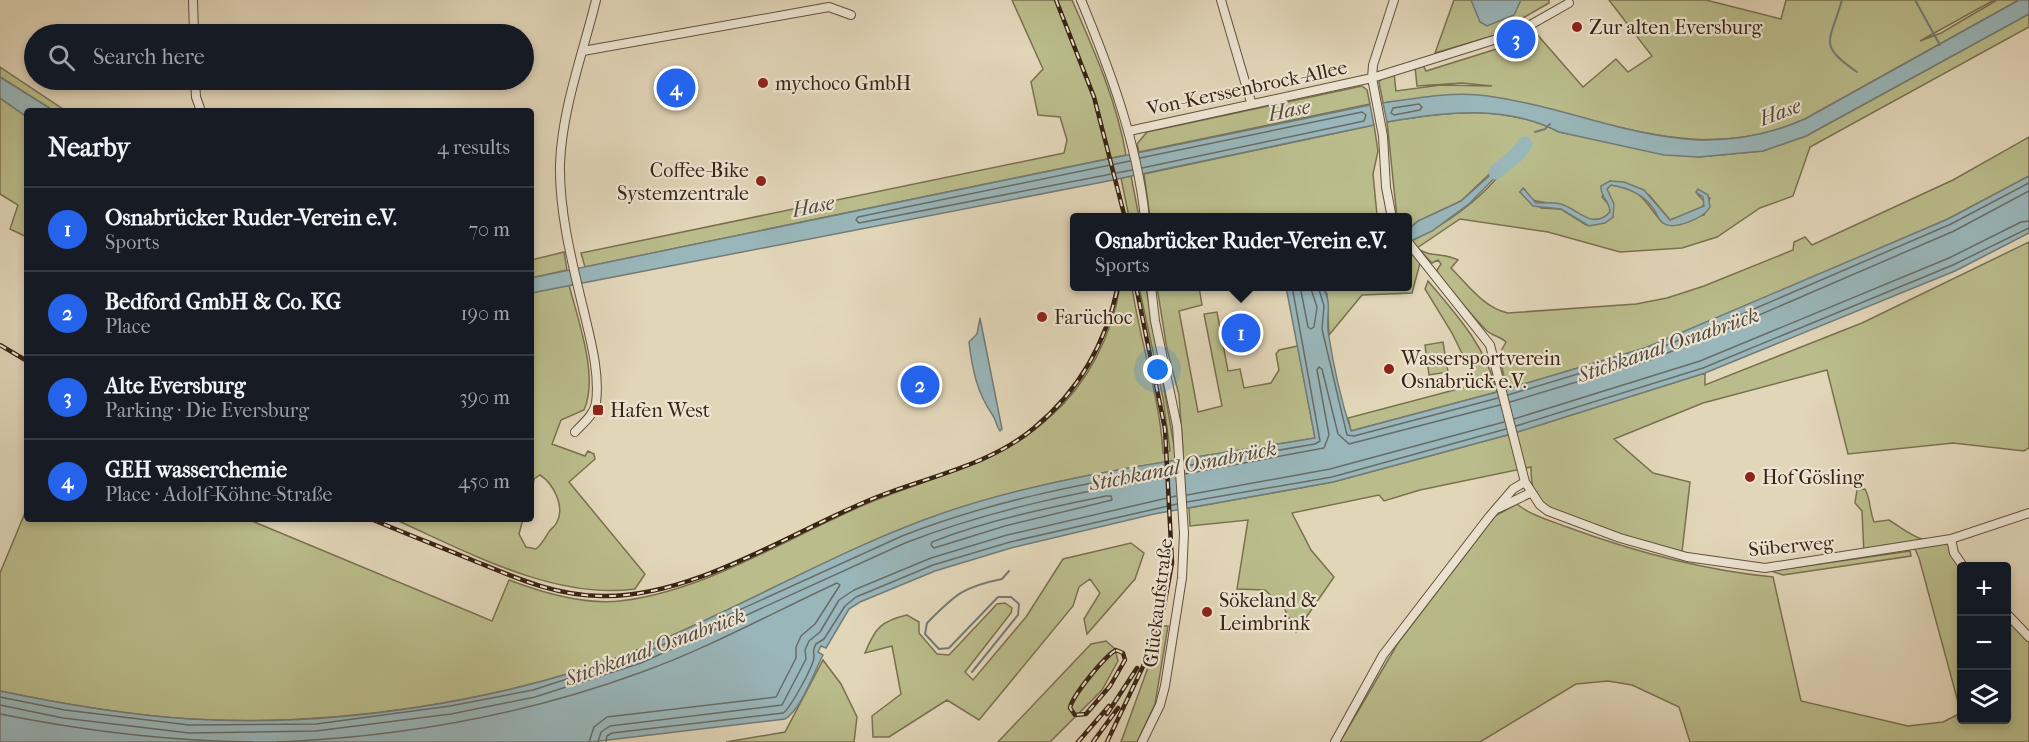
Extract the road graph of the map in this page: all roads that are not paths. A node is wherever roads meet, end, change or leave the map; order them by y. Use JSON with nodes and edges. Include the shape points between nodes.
{"nodes":[{"id":1,"x":193,"y":0,"type":"edge"},
{"id":2,"x":596,"y":0,"type":"edge"},
{"id":3,"x":1081,"y":0,"type":"edge"},
{"id":4,"x":1221,"y":0,"type":"edge"},
{"id":5,"x":1394,"y":0,"type":"edge"},
{"id":6,"x":1569,"y":3,"type":"dead end"},
{"id":7,"x":851,"y":15,"type":"dead end"},
{"id":8,"x":194,"y":24,"type":"edge"},
{"id":9,"x":583,"y":51,"type":"junction"},
{"id":10,"x":1372,"y":78,"type":"junction"},
{"id":11,"x":196,"y":90,"type":"edge"},
{"id":12,"x":1251,"y":102,"type":"junction"},
{"id":13,"x":200,"y":108,"type":"edge"},
{"id":14,"x":1129,"y":131,"type":"junction"},
{"id":15,"x":1144,"y":213,"type":"edge"},
{"id":16,"x":1391,"y":213,"type":"edge"},
{"id":17,"x":1412,"y":248,"type":"edge"},
{"id":18,"x":1152,"y":291,"type":"edge"},
{"id":19,"x":576,"y":432,"type":"dead end"},
{"id":20,"x":1525,"y":482,"type":"junction"},
{"id":21,"x":1530,"y":493,"type":"junction"},
{"id":22,"x":1495,"y":510,"type":"junction"},
{"id":23,"x":2029,"y":513,"type":"edge"},
{"id":24,"x":1951,"y":539,"type":"junction"},
{"id":25,"x":1960,"y":562,"type":"edge"},
{"id":26,"x":2010,"y":616,"type":"edge"},
{"id":27,"x":2029,"y":637,"type":"edge"},
{"id":28,"x":1142,"y":742,"type":"edge"},
{"id":29,"x":1335,"y":742,"type":"edge"}],
"edges":[{"from":1,"to":8,"type":"street"},
{"from":2,"to":9,"type":"street"},
{"from":3,"to":14,"type":"street"},
{"from":4,"to":12,"type":"street"},
{"from":5,"to":10,"type":"street"},
{"from":6,"to":10,"type":"street","name":"Von-Kerssenbrock-Allee","via":[[1516,33]]},
{"from":7,"to":9,"type":"street","via":[[829,8]]},
{"from":9,"to":19,"type":"street","via":[[560,165],[572,260],[594,356],[596,405]]},
{"from":10,"to":12,"type":"street","name":"Von-Kerssenbrock-Allee"},
{"from":10,"to":16,"type":"street"},
{"from":11,"to":13,"type":"street"},
{"from":12,"to":14,"type":"street","name":"Von-Kerssenbrock-Allee"},
{"from":14,"to":15,"type":"street"},
{"from":17,"to":20,"type":"street","name":"Süberweg","via":[[1490,345]]},
{"from":18,"to":28,"type":"street","name":"Glückaufstraße","via":[[1179,444],[1182,578],[1165,686]]},
{"from":20,"to":21,"type":"street","name":"Süberweg"},
{"from":20,"to":22,"type":"street","via":[[1513,489]]},
{"from":21,"to":22,"type":"street"},
{"from":21,"to":24,"type":"street","name":"Süberweg","via":[[1548,511],[1620,538],[1702,561],[1746,567],[1802,564]]},
{"from":22,"to":29,"type":"street","via":[[1383,655]]},
{"from":23,"to":24,"type":"street","name":"Süberweg"},
{"from":24,"to":25,"type":"street"},
{"from":26,"to":27,"type":"street"}]}
